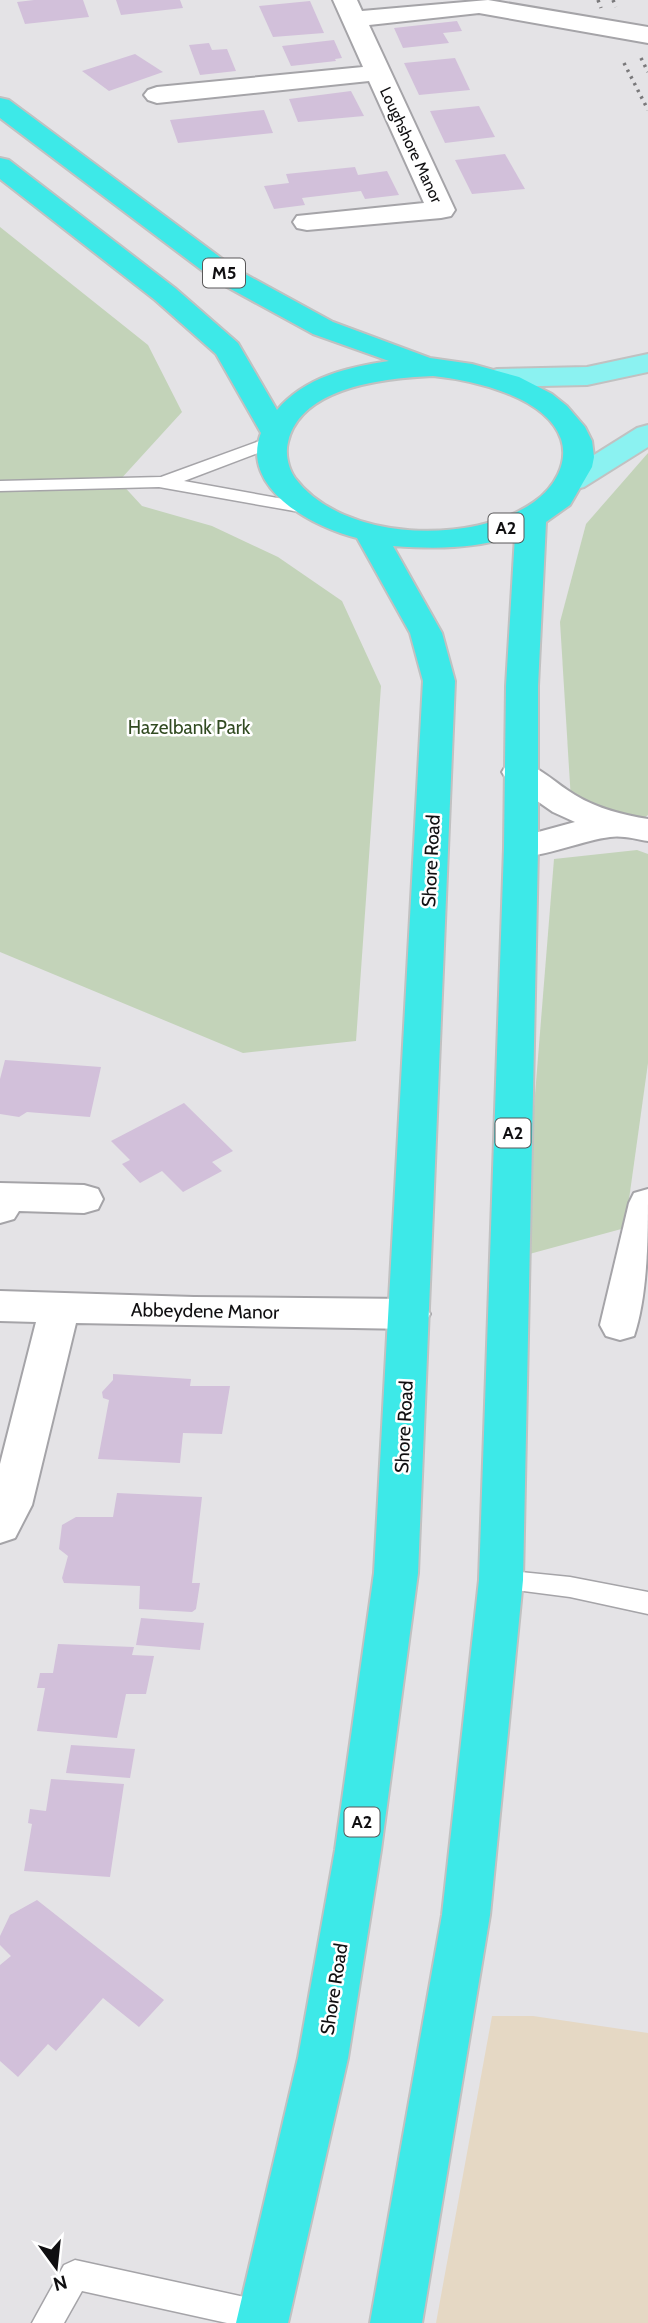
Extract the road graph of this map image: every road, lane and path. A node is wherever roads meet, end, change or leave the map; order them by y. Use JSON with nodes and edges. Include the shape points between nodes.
{"nodes":[{"id":1,"x":350,"y":10,"type":"edge"},
{"id":2,"x":648,"y":35,"type":"edge"},
{"id":3,"x":377,"y":73,"type":"junction"},
{"id":4,"x":157,"y":95,"type":"dead end"},
{"id":5,"x":0,"y":106,"type":"edge"},
{"id":6,"x":0,"y":166,"type":"edge"},
{"id":7,"x":307,"y":222,"type":"dead end"},
{"id":8,"x":648,"y":363,"type":"edge"},
{"id":9,"x":433,"y":368,"type":"junction"},
{"id":10,"x":497,"y":378,"type":"junction"},
{"id":11,"x":648,"y":433,"type":"edge"},
{"id":12,"x":274,"y":436,"type":"junction"},
{"id":13,"x":573,"y":481,"type":"junction"},
{"id":14,"x":159,"y":482,"type":"junction"},
{"id":15,"x":0,"y":486,"type":"edge"},
{"id":16,"x":311,"y":509,"type":"junction"},
{"id":17,"x":531,"y":518,"type":"junction"},
{"id":18,"x":371,"y":535,"type":"junction"},
{"id":19,"x":519,"y":772,"type":"junction"},
{"id":20,"x":612,"y":825,"type":"junction"},
{"id":21,"x":648,"y":830,"type":"edge"},
{"id":22,"x":521,"y":848,"type":"junction"},
{"id":23,"x":84,"y":1199,"type":"dead end"},
{"id":24,"x":648,"y":1203,"type":"edge"},
{"id":25,"x":0,"y":1209,"type":"edge"},
{"id":26,"x":640,"y":1281,"type":"edge"},
{"id":27,"x":0,"y":1306,"type":"edge"},
{"id":28,"x":60,"y":1306,"type":"junction"},
{"id":29,"x":410,"y":1314,"type":"junction"},
{"id":30,"x":620,"y":1325,"type":"dead end"},
{"id":31,"x":0,"y":1525,"type":"edge"},
{"id":32,"x":500,"y":1580,"type":"junction"},
{"id":33,"x":648,"y":1604,"type":"edge"},
{"id":34,"x":262,"y":2319,"type":"edge"},
{"id":35,"x":47,"y":2323,"type":"edge"},
{"id":36,"x":396,"y":2323,"type":"edge"}],
"edges":[{"from":1,"to":2,"type":"street","name":"Loughshore Manor","via":[[479,6]]},
{"from":1,"to":3,"type":"street","name":"Loughshore Manor"},
{"from":3,"to":4,"type":"street","name":"Loughshore Manor"},
{"from":3,"to":7,"type":"street","name":"Loughshore Manor","via":[[441,210]]},
{"from":5,"to":9,"type":"highway","number":"M5","via":[[226,275],[323,328]]},
{"from":6,"to":12,"type":"highway","via":[[228,349]]},
{"from":8,"to":10,"type":"main road","via":[[587,376]]},
{"from":9,"to":10,"type":"highway"},
{"from":9,"to":12,"type":"highway","via":[[378,371],[317,391],[291,410]]},
{"from":10,"to":13,"type":"highway","via":[[531,392],[558,411],[575,433],[580,457]]},
{"from":11,"to":13,"type":"main road","number":"A2"},
{"from":12,"to":14,"type":"lane","via":[[202,470]]},
{"from":12,"to":16,"type":"highway","number":"A2","via":[[274,469],[292,496]]},
{"from":13,"to":17,"type":"highway","number":"A2","via":[[556,501]]},
{"from":14,"to":15,"type":"lane"},
{"from":14,"to":16,"type":"lane"},
{"from":16,"to":18,"type":"highway","number":"A2"},
{"from":17,"to":18,"type":"highway","number":"A2","via":[[496,532],[456,539]]},
{"from":17,"to":19,"type":"highway","number":"A2"},
{"from":18,"to":29,"type":"highway","name":"Shore Road","number":"A2","via":[[426,633],[439,681]]},
{"from":19,"to":20,"type":"street","via":[[565,804]]},
{"from":19,"to":22,"type":"highway","number":"A2"},
{"from":20,"to":21,"type":"street"},
{"from":20,"to":22,"type":"street"},
{"from":22,"to":32,"type":"highway","number":"A2"},
{"from":23,"to":25,"type":"street","via":[[3,1196]]},
{"from":24,"to":26,"type":"street"},
{"from":26,"to":30,"type":"street"},
{"from":27,"to":28,"type":"street","name":"Abbeydene Manor"},
{"from":28,"to":29,"type":"street","name":"Abbeydene Manor"},
{"from":28,"to":31,"type":"street","via":[[11,1505]]},
{"from":29,"to":34,"type":"highway","name":"Shore Road","number":"A2","via":[[396,1573],[358,1850],[323,2058]]},
{"from":32,"to":33,"type":"lane","via":[[570,1587]]},
{"from":32,"to":36,"type":"highway","number":"A2","via":[[466,1915]]},
{"from":34,"to":35,"type":"lane","via":[[75,2275]]}]}
